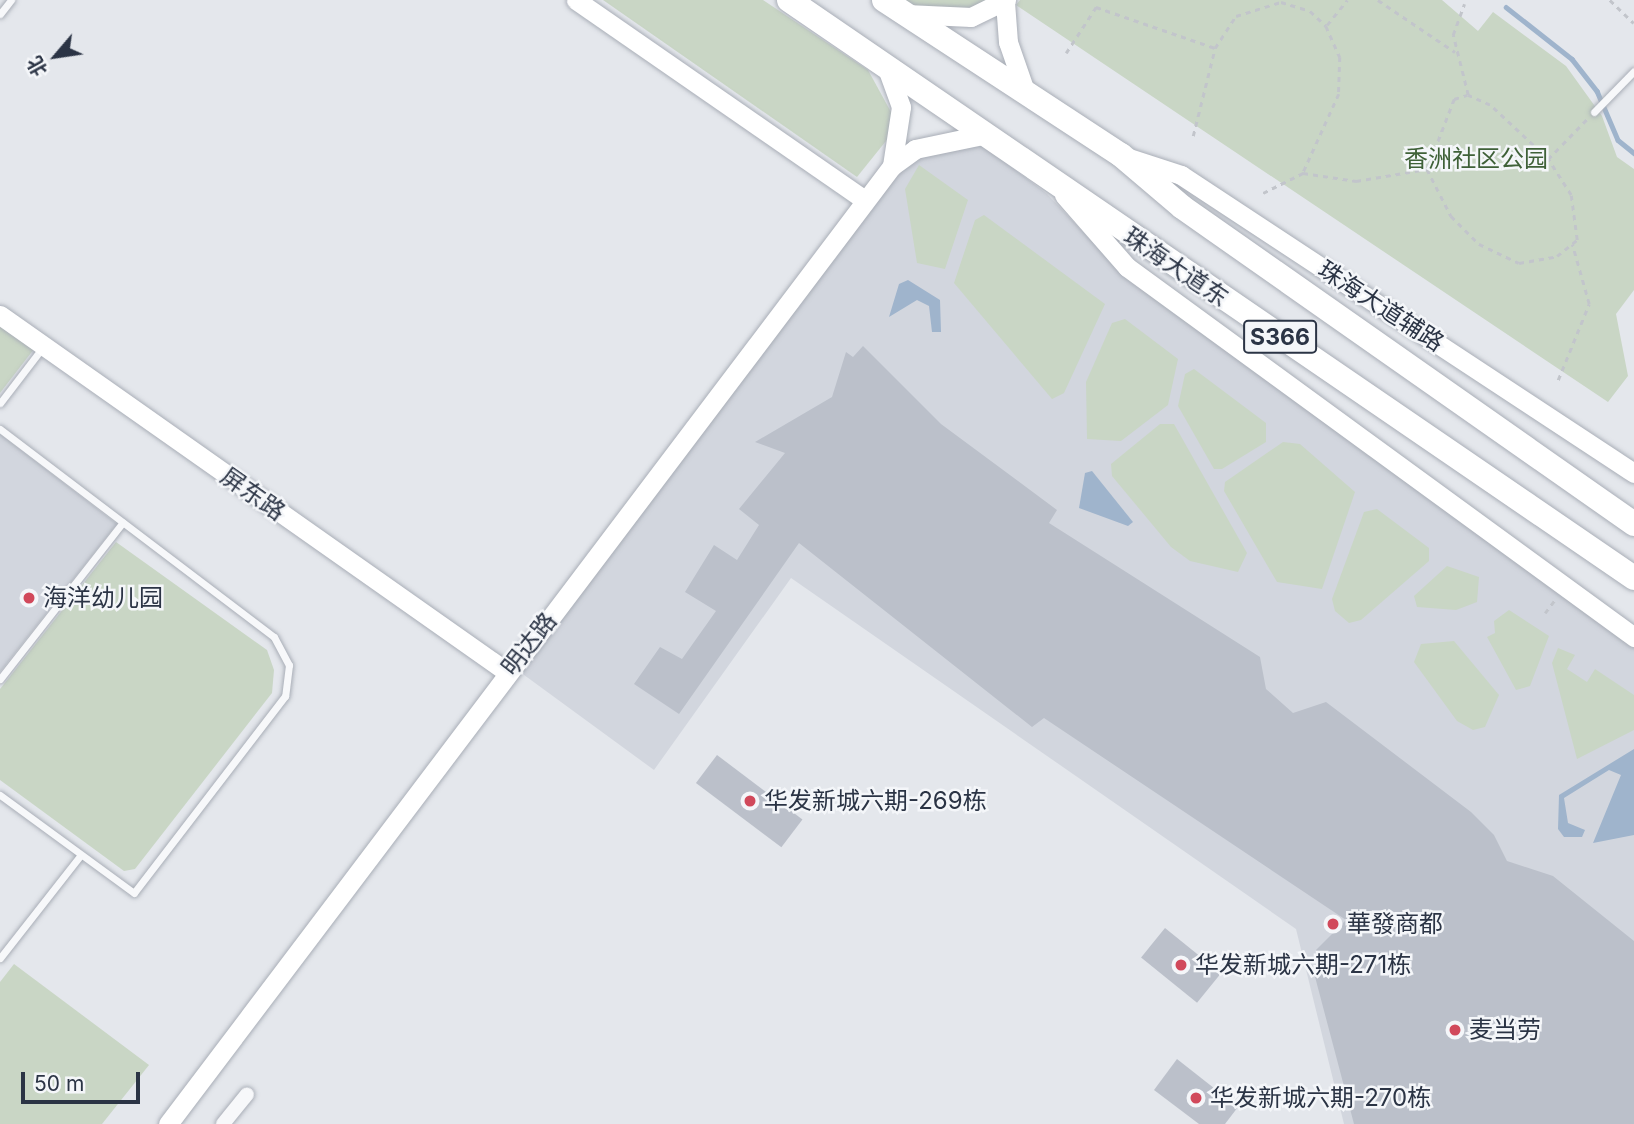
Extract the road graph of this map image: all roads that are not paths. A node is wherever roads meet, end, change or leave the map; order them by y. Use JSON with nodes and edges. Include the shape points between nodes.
{"nodes":[{"id":1,"x":11,"y":0,"type":"edge"},
{"id":2,"x":576,"y":0,"type":"edge"},
{"id":3,"x":789,"y":0,"type":"edge"},
{"id":4,"x":884,"y":0,"type":"edge"},
{"id":5,"x":1005,"y":1,"type":"edge"},
{"id":6,"x":0,"y":14,"type":"edge"},
{"id":7,"x":905,"y":14,"type":"junction"},
{"id":8,"x":888,"y":71,"type":"junction"},
{"id":9,"x":1634,"y":71,"type":"edge"},
{"id":10,"x":1026,"y":94,"type":"junction"},
{"id":11,"x":1596,"y":110,"type":"road end"},
{"id":12,"x":982,"y":135,"type":"junction"},
{"id":13,"x":1121,"y":155,"type":"junction"},
{"id":14,"x":892,"y":166,"type":"junction"},
{"id":15,"x":1054,"y":184,"type":"junction"},
{"id":16,"x":865,"y":200,"type":"junction"},
{"id":17,"x":0,"y":315,"type":"edge"},
{"id":18,"x":44,"y":347,"type":"junction"},
{"id":19,"x":0,"y":403,"type":"edge"},
{"id":20,"x":0,"y":429,"type":"edge"},
{"id":21,"x":1634,"y":473,"type":"edge"},
{"id":22,"x":123,"y":522,"type":"junction"},
{"id":23,"x":1634,"y":524,"type":"edge"},
{"id":24,"x":1634,"y":578,"type":"edge"},
{"id":25,"x":1634,"y":637,"type":"edge"},
{"id":26,"x":507,"y":672,"type":"junction"},
{"id":27,"x":0,"y":680,"type":"edge"},
{"id":28,"x":0,"y":795,"type":"edge"},
{"id":29,"x":80,"y":856,"type":"junction"},
{"id":30,"x":0,"y":958,"type":"edge"},
{"id":31,"x":247,"y":1094,"type":"dead end"},
{"id":32,"x":168,"y":1124,"type":"edge"},
{"id":33,"x":223,"y":1124,"type":"edge"}],
"edges":[{"from":1,"to":6,"type":"lane"},
{"from":2,"to":16,"type":"street"},
{"from":3,"to":8,"type":"highway","name":"珠海大道东","number":"S366"},
{"from":4,"to":7,"type":"highway","number":"S366"},
{"from":5,"to":7,"type":"street","via":[[971,17]]},
{"from":5,"to":10,"type":"street","via":[[1007,42]]},
{"from":7,"to":10,"type":"highway","number":"S366"},
{"from":8,"to":12,"type":"highway","name":"珠海大道东","number":"S366"},
{"from":8,"to":14,"type":"street","name":"明达路","via":[[901,107]]},
{"from":9,"to":11,"type":"lane"},
{"from":10,"to":13,"type":"highway","number":"S366"},
{"from":12,"to":14,"type":"street","name":"明达路","via":[[915,149]]},
{"from":12,"to":15,"type":"highway","name":"珠海大道东","number":"S366"},
{"from":13,"to":21,"type":"street","name":"珠海大道辅路","via":[[1181,175]]},
{"from":13,"to":23,"type":"highway","number":"S366","via":[[1182,207]]},
{"from":14,"to":16,"type":"street","name":"明达路"},
{"from":15,"to":24,"type":"highway","name":"珠海大道东","number":"S366"},
{"from":15,"to":25,"type":"street","via":[[1127,267]]},
{"from":16,"to":26,"type":"street","name":"明达路"},
{"from":17,"to":18,"type":"street","name":"屏东路"},
{"from":18,"to":19,"type":"lane"},
{"from":18,"to":26,"type":"street","name":"屏东路"},
{"from":20,"to":22,"type":"lane"},
{"from":22,"to":27,"type":"lane"},
{"from":22,"to":29,"type":"lane","via":[[274,637],[289,665],[285,695],[134,893]]},
{"from":26,"to":32,"type":"street","name":"明达路"},
{"from":28,"to":29,"type":"lane"},
{"from":29,"to":30,"type":"lane"},
{"from":31,"to":33,"type":"street"}]}
